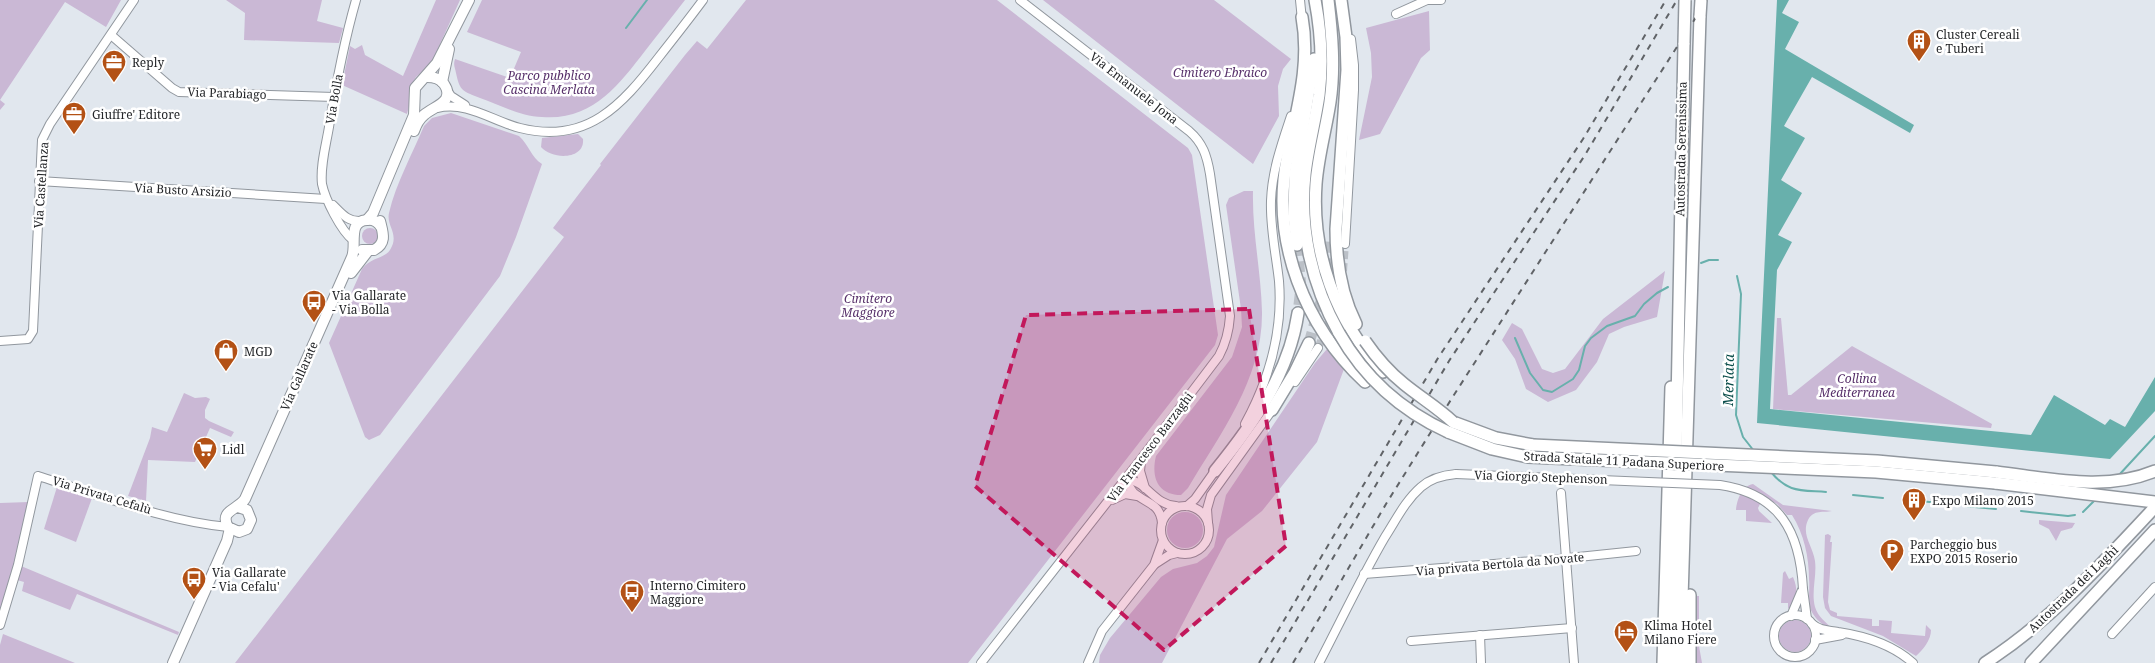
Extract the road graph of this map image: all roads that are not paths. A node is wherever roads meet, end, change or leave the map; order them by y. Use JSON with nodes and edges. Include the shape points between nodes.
{"nodes":[{"id":1,"x":134,"y":0,"type":"edge"},
{"id":2,"x":356,"y":0,"type":"edge"},
{"id":3,"x":469,"y":0,"type":"edge"},
{"id":4,"x":703,"y":0,"type":"edge"},
{"id":5,"x":1020,"y":0,"type":"edge"},
{"id":6,"x":1300,"y":0,"type":"edge"},
{"id":7,"x":1310,"y":0,"type":"edge"},
{"id":8,"x":1315,"y":0,"type":"edge"},
{"id":9,"x":1328,"y":0,"type":"edge"},
{"id":10,"x":1342,"y":0,"type":"edge"},
{"id":11,"x":1441,"y":0,"type":"edge"},
{"id":12,"x":1685,"y":0,"type":"edge"},
{"id":13,"x":1701,"y":0,"type":"edge"},
{"id":14,"x":1396,"y":14,"type":"dead end"},
{"id":15,"x":1302,"y":18,"type":"junction"},
{"id":16,"x":454,"y":31,"type":"junction"},
{"id":17,"x":111,"y":35,"type":"junction"},
{"id":18,"x":427,"y":77,"type":"junction"},
{"id":19,"x":444,"y":85,"type":"junction"},
{"id":20,"x":334,"y":97,"type":"junction"},
{"id":21,"x":416,"y":99,"type":"junction"},
{"id":22,"x":434,"y":109,"type":"junction"},
{"id":23,"x":476,"y":111,"type":"junction"},
{"id":24,"x":40,"y":182,"type":"junction"},
{"id":25,"x":326,"y":199,"type":"junction"},
{"id":26,"x":1214,"y":199,"type":"joint"},
{"id":27,"x":364,"y":220,"type":"junction"},
{"id":28,"x":382,"y":227,"type":"junction"},
{"id":29,"x":1328,"y":240,"type":"tunnel mouth"},
{"id":30,"x":354,"y":241,"type":"junction"},
{"id":31,"x":1345,"y":244,"type":"tunnel mouth"},
{"id":32,"x":1297,"y":245,"type":"tunnel mouth"},
{"id":33,"x":368,"y":251,"type":"junction"},
{"id":34,"x":1679,"y":256,"type":"junction"},
{"id":35,"x":1298,"y":313,"type":"tunnel mouth"},
{"id":36,"x":0,"y":341,"type":"edge"},
{"id":37,"x":1313,"y":346,"type":"tunnel mouth"},
{"id":38,"x":1272,"y":410,"type":"joint"},
{"id":39,"x":1450,"y":427,"type":"junction"},
{"id":40,"x":1688,"y":440,"type":"junction"},
{"id":41,"x":1141,"y":459,"type":"junction"},
{"id":42,"x":1215,"y":471,"type":"junction"},
{"id":43,"x":2155,"y":471,"type":"edge"},
{"id":44,"x":1995,"y":477,"type":"junction"},
{"id":45,"x":1126,"y":479,"type":"junction"},
{"id":46,"x":1146,"y":488,"type":"junction"},
{"id":47,"x":1561,"y":493,"type":"dead end"},
{"id":48,"x":1139,"y":496,"type":"junction"},
{"id":49,"x":2155,"y":502,"type":"edge"},
{"id":50,"x":1106,"y":504,"type":"junction"},
{"id":51,"x":1183,"y":506,"type":"junction"},
{"id":52,"x":2155,"y":507,"type":"edge"},
{"id":53,"x":242,"y":508,"type":"junction"},
{"id":54,"x":1208,"y":523,"type":"junction"},
{"id":55,"x":1162,"y":524,"type":"junction"},
{"id":56,"x":232,"y":529,"type":"junction"},
{"id":57,"x":2155,"y":530,"type":"edge"},
{"id":58,"x":1163,"y":540,"type":"junction"},
{"id":59,"x":1636,"y":551,"type":"dead end"},
{"id":60,"x":1177,"y":553,"type":"junction"},
{"id":61,"x":1565,"y":559,"type":"junction"},
{"id":62,"x":1154,"y":565,"type":"junction"},
{"id":63,"x":1364,"y":574,"type":"junction"},
{"id":64,"x":2155,"y":587,"type":"edge"},
{"id":65,"x":1803,"y":588,"type":"junction"},
{"id":66,"x":1791,"y":616,"type":"junction"},
{"id":67,"x":1809,"y":622,"type":"junction"},
{"id":68,"x":0,"y":625,"type":"edge"},
{"id":69,"x":1572,"y":628,"type":"junction"},
{"id":70,"x":1847,"y":634,"type":"junction"},
{"id":71,"x":2112,"y":634,"type":"dead end"},
{"id":72,"x":1480,"y":635,"type":"junction"},
{"id":73,"x":1815,"y":640,"type":"junction"},
{"id":74,"x":1411,"y":641,"type":"dead end"},
{"id":75,"x":174,"y":663,"type":"edge"},
{"id":76,"x":180,"y":663,"type":"edge"},
{"id":77,"x":981,"y":663,"type":"edge"},
{"id":78,"x":1088,"y":663,"type":"edge"},
{"id":79,"x":1319,"y":663,"type":"edge"},
{"id":80,"x":1481,"y":663,"type":"edge"},
{"id":81,"x":1574,"y":663,"type":"edge"},
{"id":82,"x":1663,"y":663,"type":"edge"},
{"id":83,"x":1672,"y":663,"type":"edge"},
{"id":84,"x":1680,"y":663,"type":"edge"},
{"id":85,"x":1690,"y":663,"type":"edge"},
{"id":86,"x":1913,"y":663,"type":"edge"},
{"id":87,"x":1985,"y":663,"type":"edge"},
{"id":88,"x":2032,"y":663,"type":"edge"}],
"edges":[{"from":1,"to":17,"type":"street","name":"Via Castellanza"},
{"from":2,"to":20,"type":"street","name":"Via Bolla","via":[[344,40]]},
{"from":3,"to":16,"type":"main road","name":"Via Gallarate"},
{"from":4,"to":23,"type":"street","via":[[630,94],[598,119],[574,128],[546,132],[518,128]]},
{"from":5,"to":26,"type":"street","name":"Via Emanuele Jona","via":[[1194,135],[1206,154]]},
{"from":6,"to":15,"type":"street"},
{"from":7,"to":32,"type":"highway","via":[[1315,54],[1294,180]]},
{"from":8,"to":39,"type":"highway","name":"Strada Statale 11 Padana Superiore","bridge":true,"via":[[1321,49],[1320,84],[1305,176],[1304,222],[1314,274],[1328,311],[1357,360],[1384,390],[1410,410]]},
{"from":9,"to":29,"type":"highway","via":[[1338,42],[1338,71]]},
{"from":9,"to":39,"type":"highway","name":"Strada Statale 11 Padana Superiore","bridge":true,"via":[[1333,43],[1332,79],[1315,207],[1323,264],[1344,318],[1361,346],[1410,397]]},
{"from":10,"to":31,"type":"street","via":[[1351,41],[1354,77]]},
{"from":10,"to":39,"type":"highway","bridge":true,"via":[[1347,58],[1336,242],[1344,296],[1360,332],[1381,362],[1402,383],[1437,408]]},
{"from":11,"to":14,"type":"street","via":[[1426,0]]},
{"from":12,"to":34,"type":"highway","name":"Autostrada Serenissima","bridge":true},
{"from":13,"to":40,"type":"highway","bridge":true},
{"from":15,"to":39,"type":"highway","bridge":true,"via":[[1305,67],[1286,161],[1284,217],[1288,250],[1300,289],[1334,350],[1365,382],[1424,425]]},
{"from":15,"to":42,"type":"street","via":[[1299,85],[1272,188],[1271,225],[1279,292],[1276,337],[1258,397]]},
{"from":16,"to":18,"type":"main road","name":"Via Gallarate"},
{"from":16,"to":19,"type":"main road","name":"Via Gallarate"},
{"from":17,"to":20,"type":"street","name":"Via Parabiago","via":[[179,92]]},
{"from":17,"to":24,"type":"street","name":"Via Castellanza","via":[[42,140]]},
{"from":18,"to":19,"type":"main road","via":[[438,78]]},
{"from":18,"to":21,"type":"main road","name":"Via Gallarate","via":[[415,88]]},
{"from":19,"to":22,"type":"main road","name":"Via Gallarate","via":[[445,101]]},
{"from":19,"to":23,"type":"street","via":[[456,100]]},
{"from":20,"to":25,"type":"street","name":"Via Bolla","via":[[323,167],[322,185]]},
{"from":21,"to":22,"type":"main road","via":[[422,107]]},
{"from":21,"to":27,"type":"main road","name":"Via Gallarate","via":[[414,115],[373,213]]},
{"from":22,"to":23,"type":"street","via":[[454,105]]},
{"from":22,"to":28,"type":"main road","name":"Via Gallarate","via":[[416,125],[384,195],[379,216]]},
{"from":24,"to":25,"type":"street","name":"Via Busto Arsizio"},
{"from":24,"to":36,"type":"street","name":"Via Castellanza","via":[[34,329],[31,337],[25,340]]},
{"from":25,"to":27,"type":"street","via":[[346,218],[354,222]]},
{"from":25,"to":30,"type":"street","name":"Via Bolla"},
{"from":26,"to":41,"type":"street","name":"Via Francesco Barzaghi","via":[[1230,316],[1228,336],[1219,356]]},
{"from":27,"to":28,"type":"main road","via":[[375,221]]},
{"from":27,"to":30,"type":"main road","name":"Via Gallarate","via":[[354,229]]},
{"from":28,"to":33,"type":"main road","name":"Via Gallarate","via":[[382,243]]},
{"from":30,"to":33,"type":"main road","via":[[360,249]]},
{"from":30,"to":53,"type":"main road","name":"Via Gallarate","via":[[354,253]]},
{"from":33,"to":53,"type":"main road","name":"Via Gallarate","via":[[353,268]]},
{"from":34,"to":82,"type":"highway"},
{"from":34,"to":83,"type":"highway"},
{"from":35,"to":42,"type":"highway","via":[[1288,353],[1271,392]]},
{"from":37,"to":38,"type":"highway"},
{"from":38,"to":54,"type":"street","via":[[1211,495]]},
{"from":39,"to":44,"type":"highway","name":"Strada Statale 11 Padana Superiore","bridge":true,"via":[[1546,446],[1877,460]]},
{"from":40,"to":84,"type":"highway"},
{"from":40,"to":85,"type":"highway"},
{"from":41,"to":45,"type":"street","name":"Via Francesco Barzaghi"},
{"from":41,"to":46,"type":"street","via":[[1140,471]]},
{"from":42,"to":51,"type":"street","via":[[1195,498]]},
{"from":43,"to":44,"type":"highway","via":[[2129,479],[2098,482]]},
{"from":44,"to":49,"type":"highway"},
{"from":45,"to":46,"type":"street"},
{"from":45,"to":48,"type":"street","via":[[1132,491]]},
{"from":45,"to":50,"type":"street","name":"Via Francesco Barzaghi"},
{"from":46,"to":51,"type":"street","via":[[1169,506]]},
{"from":47,"to":61,"type":"street"},
{"from":48,"to":50,"type":"street","via":[[1125,494]]},
{"from":48,"to":55,"type":"street","via":[[1158,510]]},
{"from":50,"to":77,"type":"street","name":"Via Francesco Barzaghi"},
{"from":51,"to":54,"type":"street","via":[[1202,512]]},
{"from":51,"to":55,"type":"street","via":[[1165,516]]},
{"from":52,"to":87,"type":"highway","name":"Autostrada dei Laghi","via":[[2058,608]]},
{"from":53,"to":56,"type":"main road","name":"Via Gallarate","via":[[231,509],[227,514],[226,522]]},
{"from":53,"to":56,"type":"main road","name":"Via Gallarate","via":[[251,517],[249,526],[243,531]]},
{"from":54,"to":60,"type":"street","via":[[1208,535],[1200,548],[1185,554]]},
{"from":55,"to":58,"type":"street"},
{"from":56,"to":68,"type":"street","name":"Via Privata Cefalù","via":[[159,513],[38,476],[18,565]]},
{"from":56,"to":75,"type":"main road","name":"Via Gallarate"},
{"from":56,"to":76,"type":"main road","name":"Via Gallarate"},
{"from":57,"to":88,"type":"highway","name":"Autostrada dei Laghi"},
{"from":58,"to":60,"type":"street"},
{"from":58,"to":62,"type":"street"},
{"from":59,"to":61,"type":"street","name":"Via privata Bertola da Novate"},
{"from":60,"to":62,"type":"street"},
{"from":61,"to":63,"type":"street","name":"Via privata Bertola da Novate"},
{"from":61,"to":69,"type":"street"},
{"from":62,"to":78,"type":"street","via":[[1102,632]]},
{"from":63,"to":65,"type":"street","name":"Via Giorgio Stephenson","bridge":true,"via":[[1413,495],[1431,480],[1456,474],[1720,485],[1745,490],[1776,510],[1791,532],[1798,548]]},
{"from":63,"to":79,"type":"street","name":"Via Giorgio Stephenson"},
{"from":64,"to":71,"type":"street"},
{"from":65,"to":66,"type":"street"},
{"from":65,"to":67,"type":"street","name":"Via Giorgio Stephenson"},
{"from":66,"to":67,"type":"street"},
{"from":66,"to":73,"type":"street","via":[[1781,620],[1775,629],[1774,640],[1779,650],[1791,657],[1802,656],[1811,650]]},
{"from":67,"to":70,"type":"street","via":[[1826,631]]},
{"from":67,"to":73,"type":"street","via":[[1816,632]]},
{"from":69,"to":72,"type":"street"},
{"from":69,"to":81,"type":"street"},
{"from":70,"to":73,"type":"street"},
{"from":70,"to":86,"type":"street","via":[[1882,643]]},
{"from":72,"to":74,"type":"street"},
{"from":72,"to":80,"type":"street"}]}
